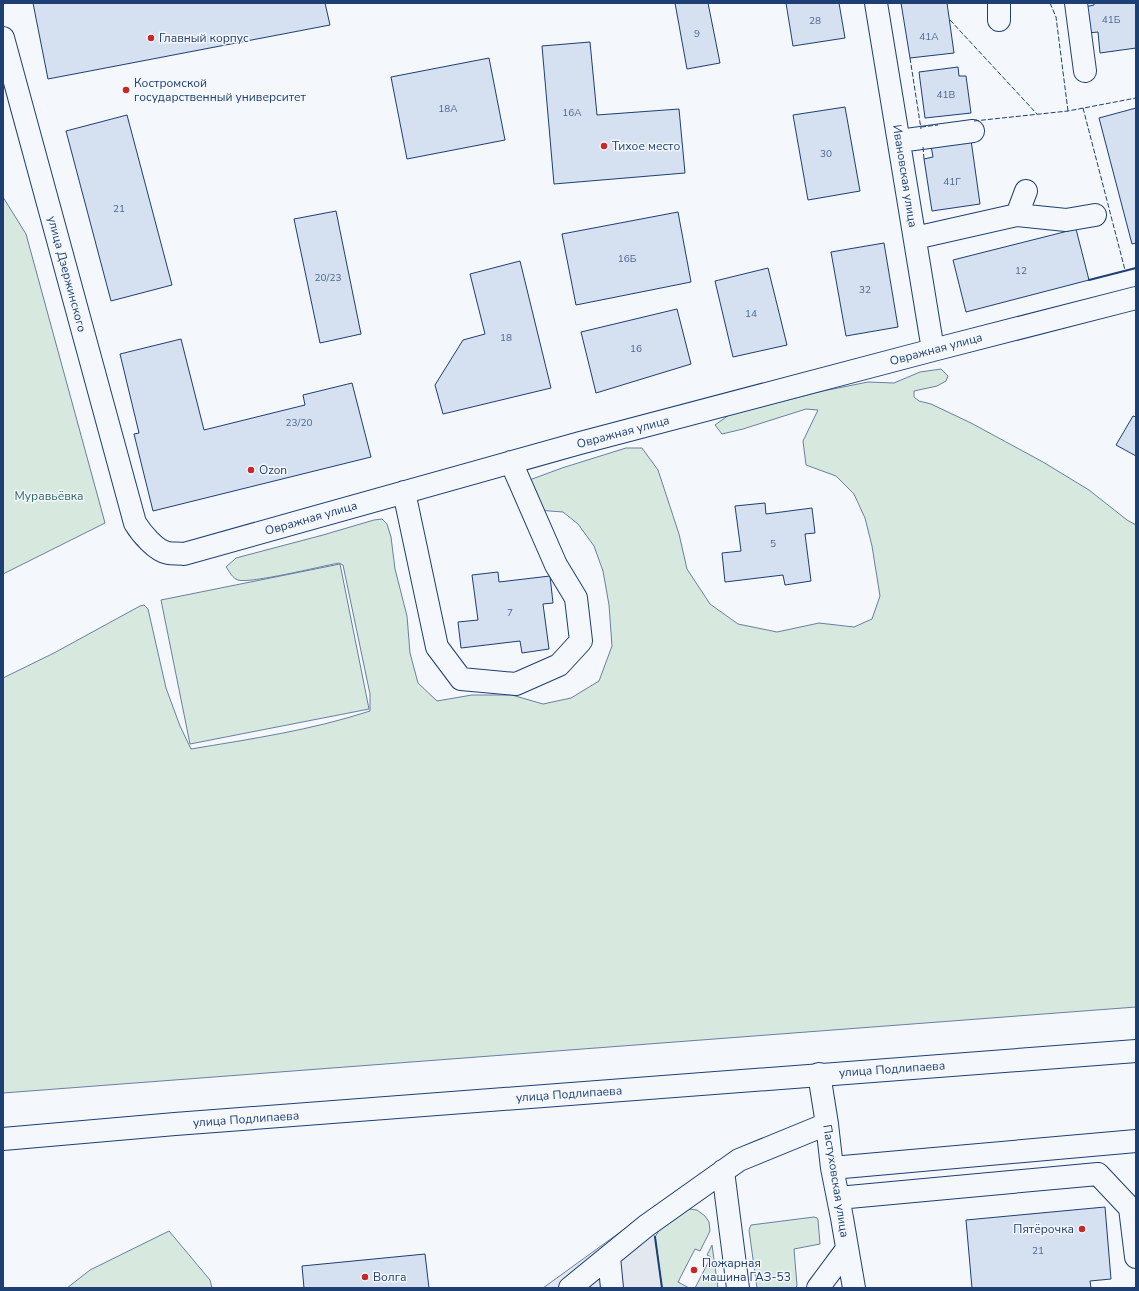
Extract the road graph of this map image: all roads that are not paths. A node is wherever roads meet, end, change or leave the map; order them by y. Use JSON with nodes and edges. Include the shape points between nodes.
{"nodes":[{"id":1,"x":876,"y":3,"type":"edge"},
{"id":2,"x":1076,"y":3,"type":"edge"},
{"id":3,"x":3,"y":38,"type":"edge"},
{"id":4,"x":1085,"y":71,"type":"dead end"},
{"id":5,"x":973,"y":131,"type":"dead end"},
{"id":6,"x":899,"y":141,"type":"junction"},
{"id":7,"x":1026,"y":191,"type":"dead end"},
{"id":8,"x":1017,"y":215,"type":"junction"},
{"id":9,"x":1095,"y":215,"type":"dead end"},
{"id":10,"x":915,"y":238,"type":"junction"},
{"id":11,"x":1136,"y":298,"type":"edge"},
{"id":12,"x":933,"y":350,"type":"junction"},
{"id":13,"x":511,"y":462,"type":"junction"},
{"id":14,"x":404,"y":492,"type":"junction"},
{"id":15,"x":132,"y":511,"type":"joint"},
{"id":16,"x":1136,"y":1051,"type":"edge"},
{"id":17,"x":819,"y":1074,"type":"junction"},
{"id":18,"x":827,"y":1124,"type":"junction"},
{"id":19,"x":3,"y":1139,"type":"edge"},
{"id":20,"x":1136,"y":1140,"type":"edge"},
{"id":21,"x":832,"y":1168,"type":"junction"},
{"id":22,"x":723,"y":1171,"type":"junction"},
{"id":23,"x":838,"y":1198,"type":"junction"},
{"id":24,"x":1133,"y":1210,"type":"edge"},
{"id":25,"x":848,"y":1249,"type":"junction"},
{"id":26,"x":609,"y":1257,"type":"junction"},
{"id":27,"x":1136,"y":1257,"type":"edge"},
{"id":28,"x":570,"y":1288,"type":"edge"},
{"id":29,"x":612,"y":1288,"type":"edge"},
{"id":30,"x":738,"y":1288,"type":"edge"},
{"id":31,"x":818,"y":1288,"type":"edge"},
{"id":32,"x":854,"y":1288,"type":"edge"}],
"edges":[{"from":1,"to":6,"type":"street","name":"Ивановская улица"},
{"from":2,"to":4,"type":"street"},
{"from":3,"to":15,"type":"street","name":"улица Дзержинского"},
{"from":5,"to":6,"type":"street"},
{"from":6,"to":10,"type":"street","name":"Ивановская улица"},
{"from":7,"to":8,"type":"street"},
{"from":8,"to":9,"type":"street","via":[[1066,220]]},
{"from":8,"to":10,"type":"street","via":[[979,218]]},
{"from":10,"to":12,"type":"street","name":"Ивановская улица"},
{"from":11,"to":12,"type":"street","name":"Овражная улица"},
{"from":12,"to":13,"type":"street","name":"Овражная улица"},
{"from":13,"to":14,"type":"street","name":"Овражная улица"},
{"from":13,"to":14,"type":"street","via":[[556,565],[576,598],[582,641],[559,665],[516,684],[461,679],[437,647]]},
{"from":14,"to":15,"type":"street","name":"Овражная улица","via":[[184,554],[167,553],[150,542],[138,527]]},
{"from":16,"to":17,"type":"street","name":"улица Подлипаева"},
{"from":17,"to":18,"type":"street","name":"Пастуховская улица"},
{"from":17,"to":19,"type":"street","name":"улица Подлипаева"},
{"from":18,"to":21,"type":"street","name":"Пастуховская улица"},
{"from":18,"to":22,"type":"street","via":[[739,1160]]},
{"from":20,"to":21,"type":"street"},
{"from":21,"to":23,"type":"street","name":"Пастуховская улица"},
{"from":22,"to":26,"type":"street","via":[[646,1226]]},
{"from":22,"to":30,"type":"street"},
{"from":23,"to":24,"type":"street","via":[[1098,1174]]},
{"from":23,"to":25,"type":"street","name":"Пастуховская улица"},
{"from":24,"to":27,"type":"street"},
{"from":25,"to":31,"type":"street"},
{"from":25,"to":32,"type":"street","name":"Пастуховская улица"},
{"from":26,"to":28,"type":"street"},
{"from":26,"to":29,"type":"street"}]}
